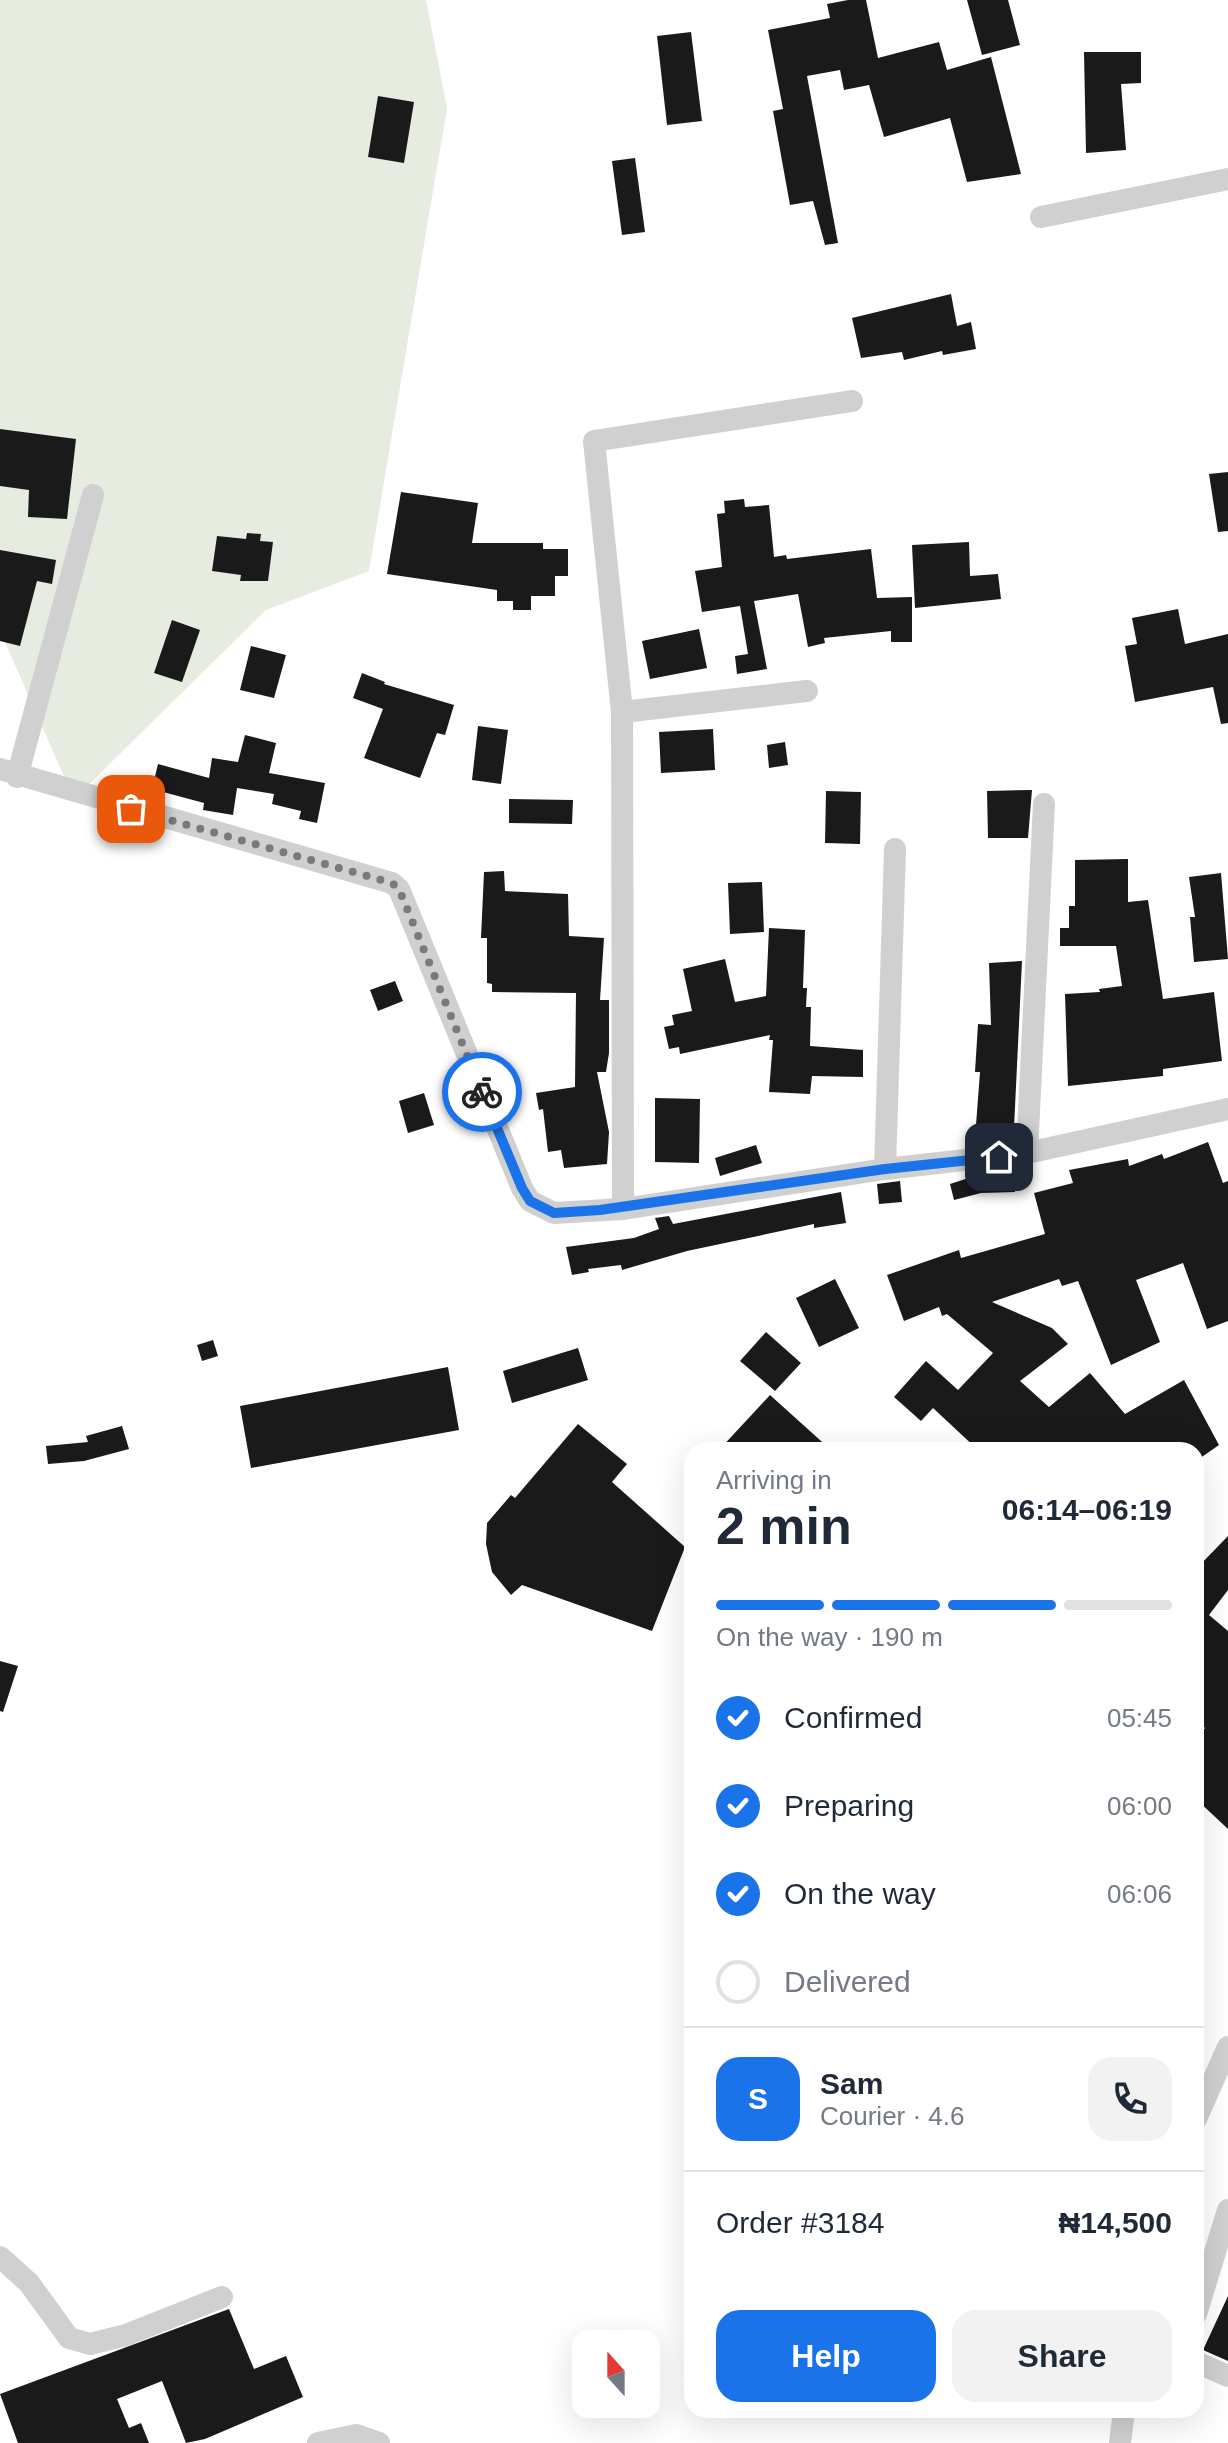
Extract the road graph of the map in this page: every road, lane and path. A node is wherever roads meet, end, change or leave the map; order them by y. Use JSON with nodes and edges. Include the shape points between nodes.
{"nodes":[{"id":1,"x":1228,"y":179,"type":"edge"},
{"id":2,"x":1041,"y":217,"type":"dead end"},
{"id":3,"x":852,"y":401,"type":"dead end"},
{"id":4,"x":93,"y":495,"type":"dead end"},
{"id":5,"x":807,"y":691,"type":"dead end"},
{"id":6,"x":622,"y":712,"type":"junction"},
{"id":7,"x":8,"y":773,"type":"edge"},
{"id":8,"x":1044,"y":804,"type":"dead end"},
{"id":9,"x":895,"y":849,"type":"dead end"},
{"id":10,"x":1228,"y":1109,"type":"edge"},
{"id":11,"x":1027,"y":1153,"type":"junction"},
{"id":12,"x":885,"y":1169,"type":"junction"},
{"id":13,"x":623,"y":1209,"type":"junction"},
{"id":14,"x":1228,"y":2047,"type":"edge"},
{"id":15,"x":1204,"y":2101,"type":"edge"},
{"id":16,"x":1228,"y":2210,"type":"edge"},
{"id":17,"x":0,"y":2257,"type":"edge"},
{"id":18,"x":1204,"y":2288,"type":"edge"},
{"id":19,"x":222,"y":2297,"type":"dead end"},
{"id":20,"x":1204,"y":2366,"type":"edge"},
{"id":21,"x":1228,"y":2376,"type":"edge"},
{"id":22,"x":1123,"y":2418,"type":"edge"},
{"id":23,"x":318,"y":2443,"type":"edge"},
{"id":24,"x":379,"y":2443,"type":"edge"},
{"id":25,"x":1120,"y":2443,"type":"edge"}],
"edges":[{"from":1,"to":2,"type":"street"},
{"from":3,"to":6,"type":"street","via":[[594,441]]},
{"from":4,"to":7,"type":"street"},
{"from":5,"to":6,"type":"street"},
{"from":6,"to":13,"type":"street"},
{"from":7,"to":13,"type":"street","via":[[392,883],[399,889],[530,1201],[554,1213]]},
{"from":8,"to":11,"type":"street"},
{"from":9,"to":12,"type":"street"},
{"from":10,"to":11,"type":"street"},
{"from":11,"to":12,"type":"street"},
{"from":12,"to":13,"type":"street"},
{"from":14,"to":15,"type":"street"},
{"from":16,"to":18,"type":"street"},
{"from":17,"to":19,"type":"street","via":[[29,2283],[69,2338],[90,2344]]},
{"from":20,"to":21,"type":"street"},
{"from":22,"to":25,"type":"street"},
{"from":23,"to":24,"type":"street","via":[[356,2435]]}]}
